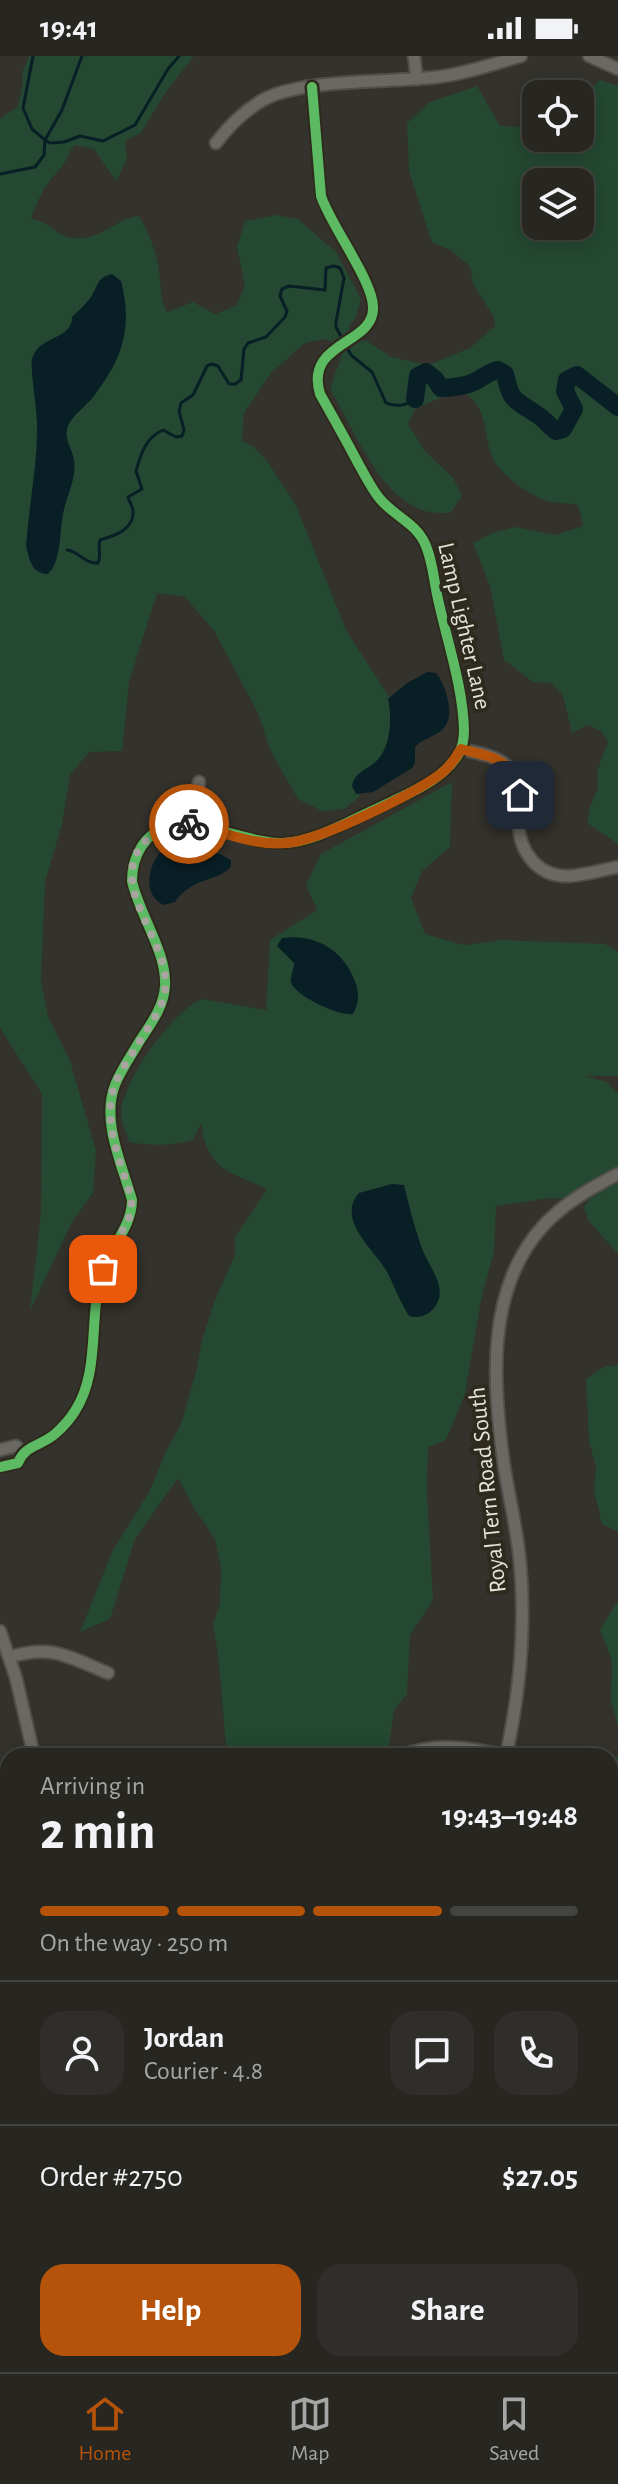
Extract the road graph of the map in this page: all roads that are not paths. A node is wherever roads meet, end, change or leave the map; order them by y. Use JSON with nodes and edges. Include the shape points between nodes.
{"nodes":[{"id":1,"x":414,"y":56,"type":"edge"},
{"id":2,"x":521,"y":56,"type":"edge"},
{"id":3,"x":589,"y":56,"type":"edge"},
{"id":4,"x":618,"y":69,"type":"edge"},
{"id":5,"x":417,"y":79,"type":"junction"},
{"id":6,"x":312,"y":87,"type":"junction"},
{"id":7,"x":216,"y":143,"type":"dead end"},
{"id":8,"x":461,"y":749,"type":"junction"},
{"id":9,"x":199,"y":782,"type":"dead end"},
{"id":10,"x":191,"y":824,"type":"junction"},
{"id":11,"x":618,"y":867,"type":"edge"},
{"id":12,"x":618,"y":1174,"type":"edge"},
{"id":13,"x":0,"y":1450,"type":"edge"},
{"id":14,"x":22,"y":1452,"type":"junction"},
{"id":15,"x":0,"y":1467,"type":"edge"},
{"id":16,"x":0,"y":1631,"type":"edge"},
{"id":17,"x":10,"y":1657,"type":"junction"},
{"id":18,"x":108,"y":1673,"type":"dead end"},
{"id":19,"x":32,"y":1748,"type":"edge"},
{"id":20,"x":430,"y":1748,"type":"edge"},
{"id":21,"x":470,"y":1748,"type":"edge"},
{"id":22,"x":507,"y":1748,"type":"edge"}],
"edges":[{"from":1,"to":5,"type":"street"},
{"from":2,"to":5,"type":"street"},
{"from":3,"to":4,"type":"street"},
{"from":5,"to":6,"type":"street"},
{"from":6,"to":7,"type":"street","via":[[262,100]]},
{"from":6,"to":8,"type":"street","name":"Lamp Lighter Lane","via":[[321,196],[373,303],[372,317],[319,365],[320,394],[380,500],[414,526],[425,544],[458,690],[464,728]]},
{"from":8,"to":10,"type":"street","via":[[444,771],[405,795],[291,843],[268,843]]},
{"from":8,"to":11,"type":"street","via":[[494,758],[513,773],[520,795],[522,847],[535,865],[567,876]]},
{"from":9,"to":10,"type":"street"},
{"from":10,"to":14,"type":"street","via":[[154,833],[134,860],[134,893],[166,981],[157,1013],[111,1097],[111,1128],[132,1211],[98,1287],[82,1398],[55,1434]]},
{"from":12,"to":22,"type":"street","name":"Royal Tern Road South","via":[[545,1224],[520,1258],[502,1309],[500,1425],[522,1598],[519,1683]]},
{"from":13,"to":14,"type":"street","via":[[16,1446]]},
{"from":14,"to":15,"type":"street","via":[[18,1463]]},
{"from":16,"to":17,"type":"street"},
{"from":17,"to":18,"type":"street","via":[[48,1651]]},
{"from":17,"to":19,"type":"street"},
{"from":20,"to":21,"type":"street"}]}
